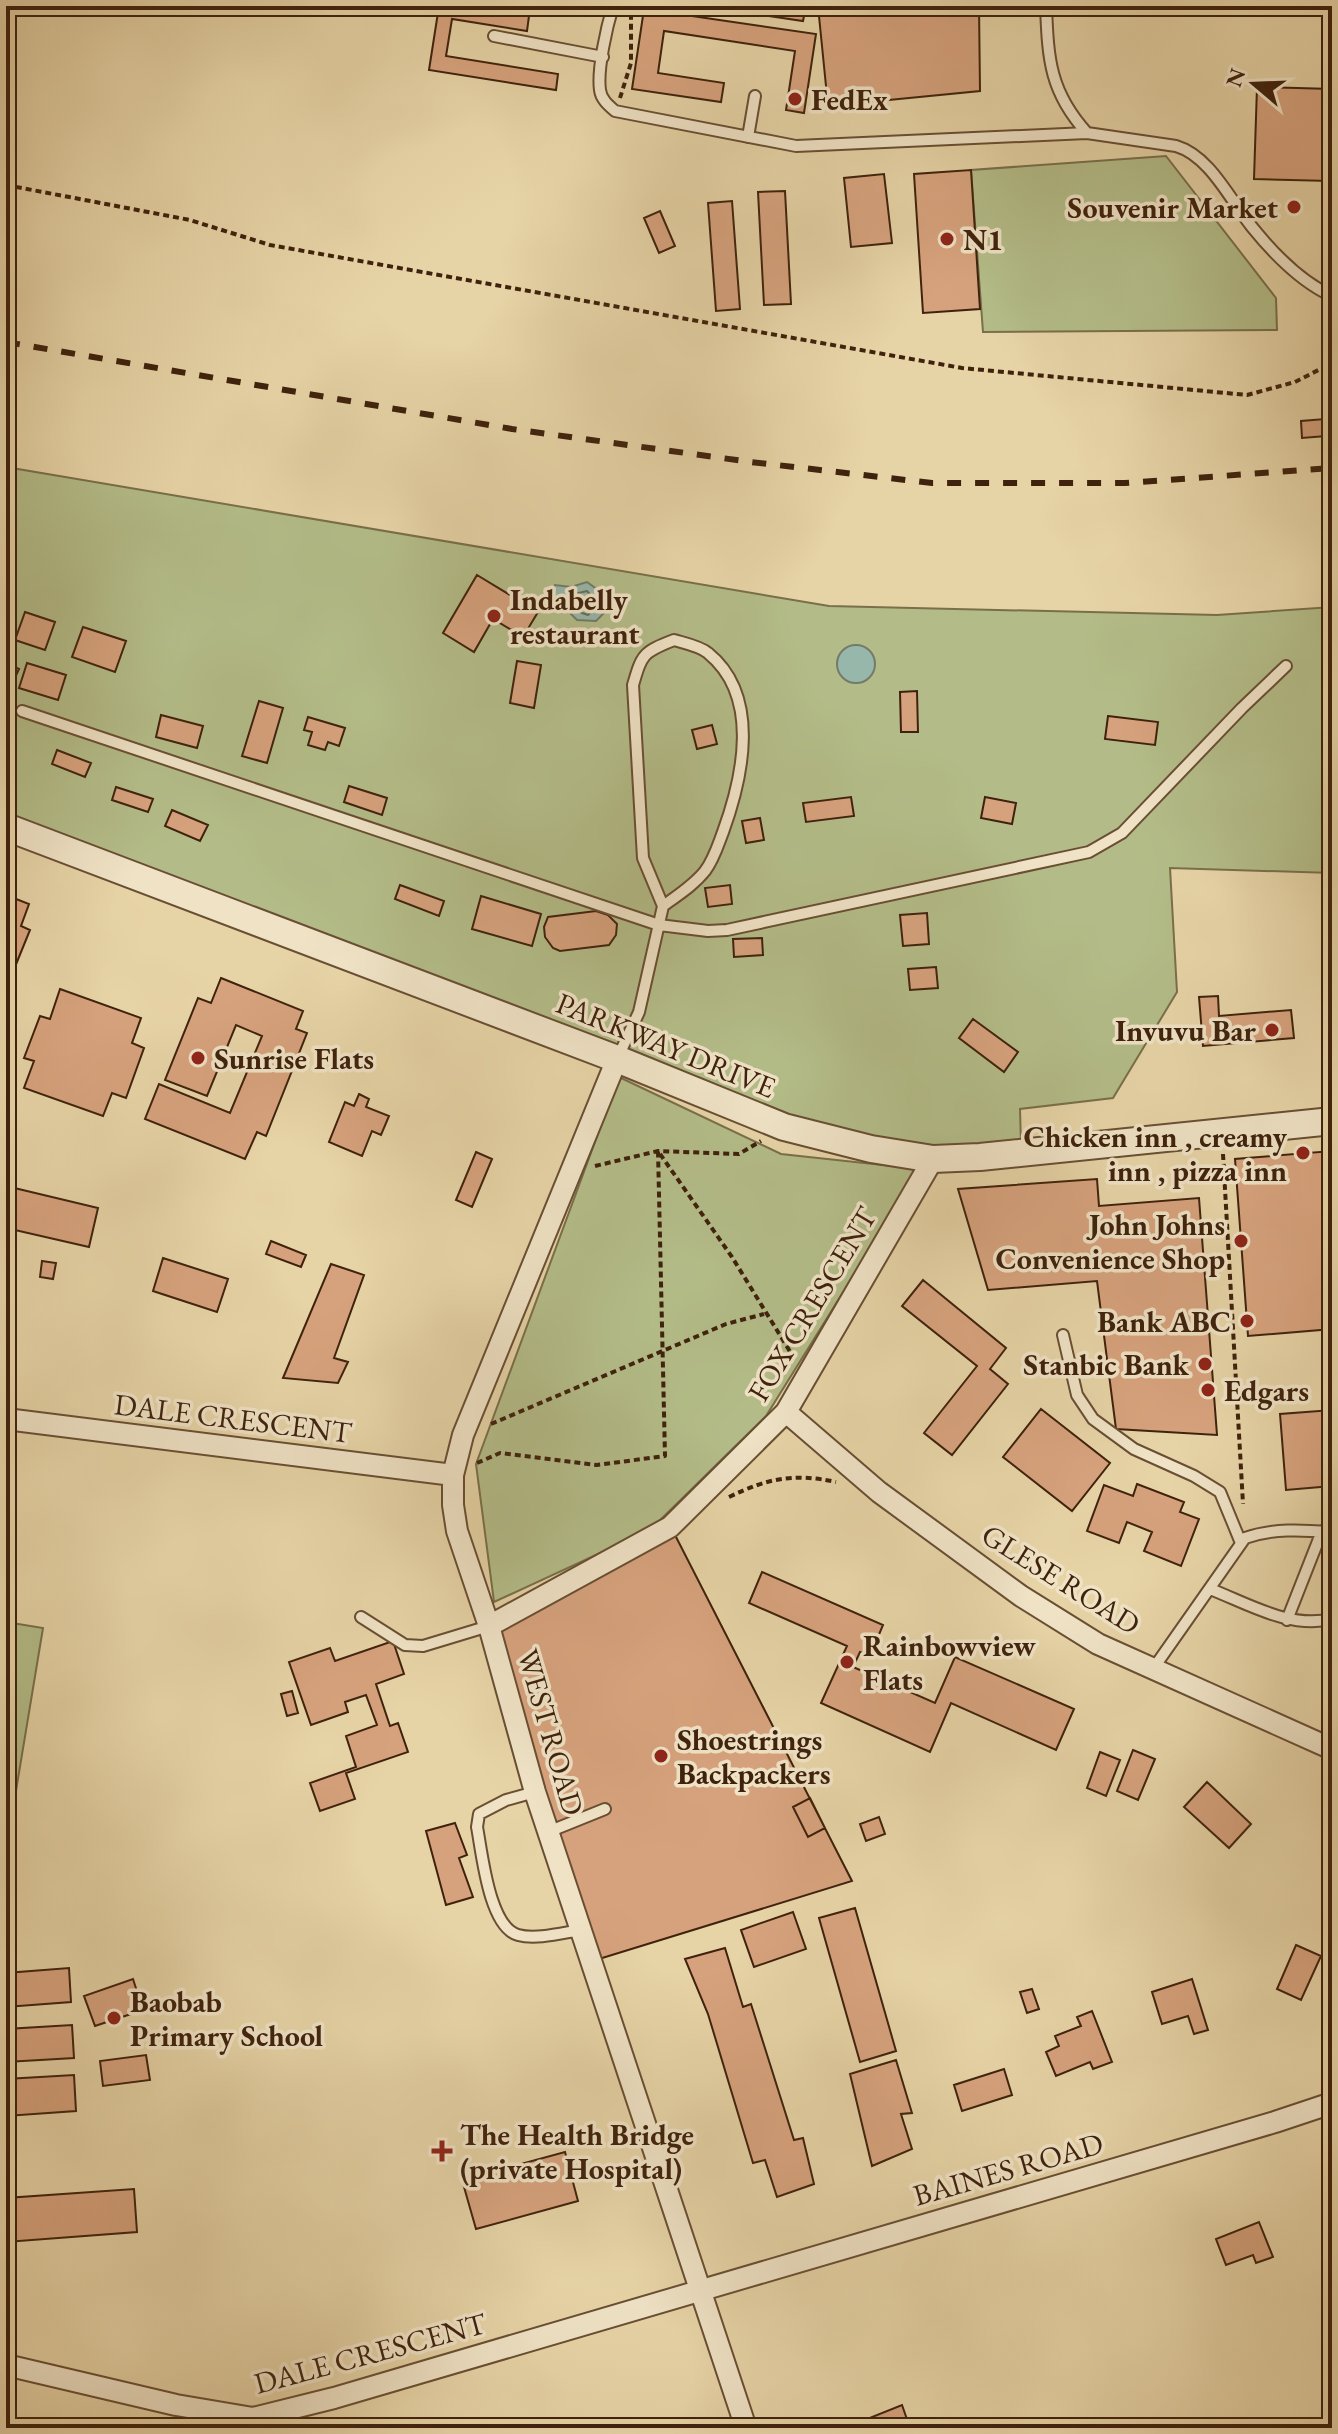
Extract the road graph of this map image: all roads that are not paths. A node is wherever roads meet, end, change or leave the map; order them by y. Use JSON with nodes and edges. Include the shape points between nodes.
{"nodes":[{"id":1,"x":613,"y":6,"type":"edge"},
{"id":2,"x":1046,"y":6,"type":"edge"},
{"id":3,"x":494,"y":36,"type":"dead end"},
{"id":4,"x":603,"y":57,"type":"junction"},
{"id":5,"x":755,"y":96,"type":"dead end"},
{"id":6,"x":1087,"y":133,"type":"junction"},
{"id":7,"x":748,"y":137,"type":"junction"},
{"id":8,"x":1332,"y":296,"type":"edge"},
{"id":9,"x":1286,"y":666,"type":"dead end"},
{"id":10,"x":22,"y":711,"type":"dead end"},
{"id":11,"x":6,"y":827,"type":"edge"},
{"id":12,"x":663,"y":906,"type":"junction"},
{"id":13,"x":659,"y":925,"type":"junction"},
{"id":14,"x":617,"y":1059,"type":"junction"},
{"id":15,"x":1332,"y":1121,"type":"edge"},
{"id":16,"x":933,"y":1159,"type":"junction"},
{"id":17,"x":1063,"y":1335,"type":"dead end"},
{"id":18,"x":786,"y":1412,"type":"junction"},
{"id":19,"x":6,"y":1419,"type":"edge"},
{"id":20,"x":453,"y":1475,"type":"junction"},
{"id":21,"x":1327,"y":1531,"type":"edge"},
{"id":22,"x":1243,"y":1540,"type":"junction"},
{"id":23,"x":1210,"y":1589,"type":"junction"},
{"id":24,"x":361,"y":1617,"type":"dead end"},
{"id":25,"x":1332,"y":1619,"type":"edge"},
{"id":26,"x":1287,"y":1620,"type":"junction"},
{"id":27,"x":489,"y":1626,"type":"junction"},
{"id":28,"x":1153,"y":1669,"type":"junction"},
{"id":29,"x":1332,"y":1749,"type":"edge"},
{"id":30,"x":535,"y":1792,"type":"junction"},
{"id":31,"x":605,"y":1809,"type":"dead end"},
{"id":32,"x":548,"y":1832,"type":"junction"},
{"id":33,"x":583,"y":1930,"type":"junction"},
{"id":34,"x":1332,"y":2103,"type":"edge"},
{"id":35,"x":699,"y":2289,"type":"junction"},
{"id":36,"x":6,"y":2365,"type":"edge"},
{"id":37,"x":746,"y":2428,"type":"edge"}],
"edges":[{"from":1,"to":4,"type":"lane"},
{"from":2,"to":6,"type":"lane","via":[[1053,79],[1069,113]]},
{"from":3,"to":4,"type":"lane"},
{"from":4,"to":7,"type":"lane","via":[[600,92],[615,111]]},
{"from":5,"to":7,"type":"lane"},
{"from":6,"to":7,"type":"lane","via":[[796,146]]},
{"from":6,"to":8,"type":"lane","via":[[1190,150],[1282,259]]},
{"from":9,"to":13,"type":"lane","via":[[1122,833],[1089,852],[727,930]]},
{"from":10,"to":13,"type":"lane"},
{"from":11,"to":14,"type":"street","name":"PARKWAY DRIVE"},
{"from":12,"to":12,"type":"lane","via":[[696,881],[713,858],[744,754],[737,696],[729,677],[707,652],[674,640],[640,660],[633,685],[643,858]]},
{"from":12,"to":13,"type":"lane"},
{"from":13,"to":14,"type":"lane","via":[[639,1012]]},
{"from":14,"to":16,"type":"street","name":"PARKWAY DRIVE","via":[[784,1127]]},
{"from":14,"to":20,"type":"street","name":"WEST ROAD","via":[[463,1435]]},
{"from":15,"to":16,"type":"street","name":"PARKWAY DRIVE"},
{"from":16,"to":18,"type":"street","name":"FOX CRESCENT"},
{"from":17,"to":22,"type":"lane","via":[[1077,1395],[1093,1419],[1134,1449],[1220,1492]]},
{"from":18,"to":27,"type":"street","name":"FOX CRESCENT","via":[[670,1527]]},
{"from":18,"to":28,"type":"street","name":"GLESE ROAD","via":[[879,1492],[1021,1596],[1098,1644]]},
{"from":19,"to":20,"type":"street","name":"DALE CRESCENT"},
{"from":20,"to":27,"type":"street","name":"WEST ROAD","via":[[457,1531]]},
{"from":21,"to":22,"type":"lane","via":[[1274,1531]]},
{"from":21,"to":26,"type":"lane"},
{"from":22,"to":23,"type":"lane"},
{"from":23,"to":26,"type":"lane"},
{"from":23,"to":28,"type":"lane"},
{"from":24,"to":27,"type":"lane","via":[[405,1645],[423,1646]]},
{"from":25,"to":26,"type":"lane","via":[[1313,1624]]},
{"from":27,"to":30,"type":"street","name":"WEST ROAD"},
{"from":28,"to":29,"type":"street","name":"GLESE ROAD"},
{"from":30,"to":32,"type":"street","name":"WEST ROAD"},
{"from":30,"to":33,"type":"lane","via":[[479,1814],[477,1827],[495,1910],[506,1929],[519,1935]]},
{"from":31,"to":32,"type":"lane"},
{"from":32,"to":33,"type":"street","name":"WEST ROAD"},
{"from":33,"to":35,"type":"street","name":"WEST ROAD"},
{"from":34,"to":35,"type":"street","name":"BAINES ROAD"},
{"from":35,"to":36,"type":"street","name":"DALE CRESCENT","via":[[253,2418]]},
{"from":35,"to":37,"type":"street","name":"WEST ROAD"}]}
